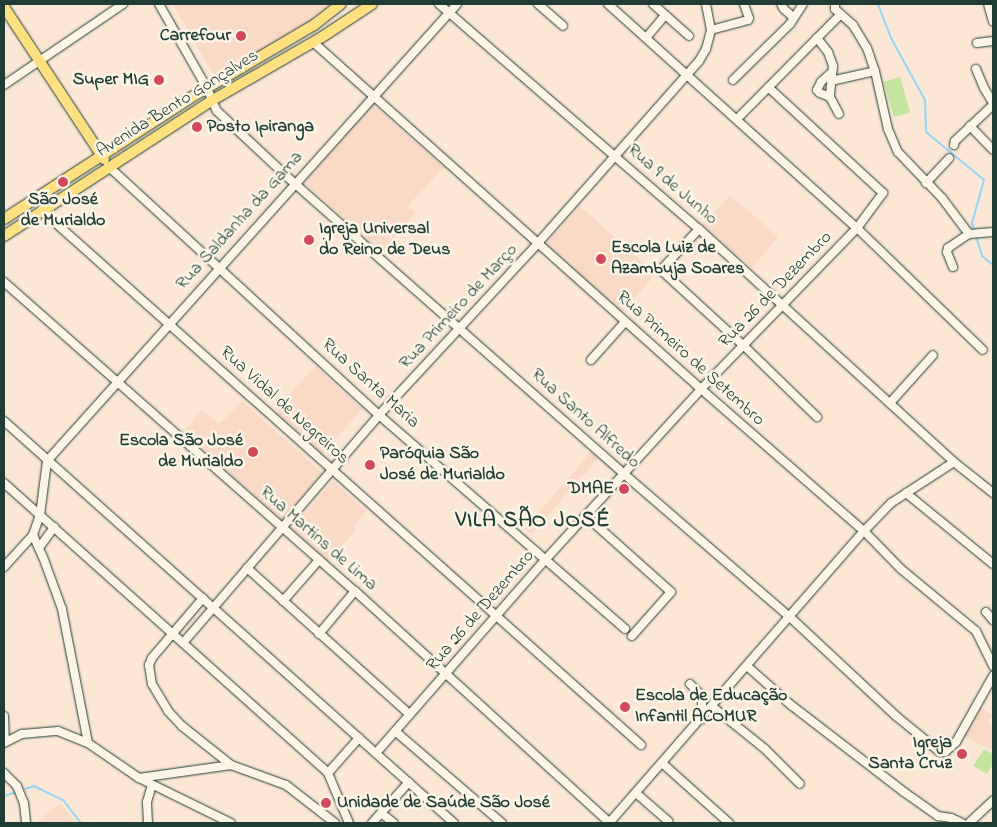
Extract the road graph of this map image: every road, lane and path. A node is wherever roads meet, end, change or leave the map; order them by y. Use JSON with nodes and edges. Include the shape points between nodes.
{"nodes":[{"id":1,"x":123,"y":4,"type":"edge"},
{"id":2,"x":159,"y":4,"type":"edge"},
{"id":3,"x":341,"y":4,"type":"edge"},
{"id":4,"x":372,"y":4,"type":"edge"},
{"id":5,"x":438,"y":4,"type":"edge"},
{"id":6,"x":456,"y":4,"type":"edge"},
{"id":7,"x":538,"y":4,"type":"edge"},
{"id":8,"x":608,"y":4,"type":"edge"},
{"id":9,"x":653,"y":4,"type":"edge"},
{"id":10,"x":706,"y":4,"type":"edge"},
{"id":11,"x":744,"y":4,"type":"edge"},
{"id":12,"x":781,"y":4,"type":"edge"},
{"id":13,"x":804,"y":4,"type":"edge"},
{"id":14,"x":988,"y":4,"type":"edge"},
{"id":15,"x":4,"y":7,"type":"edge"},
{"id":16,"x":838,"y":10,"type":"edge"},
{"id":17,"x":449,"y":13,"type":"junction"},
{"id":18,"x":665,"y":15,"type":"junction"},
{"id":19,"x":793,"y":17,"type":"junction"},
{"id":20,"x":993,"y":21,"type":"edge"},
{"id":21,"x":563,"y":26,"type":"dead end"},
{"id":22,"x":711,"y":30,"type":"junction"},
{"id":23,"x":689,"y":36,"type":"dead end"},
{"id":24,"x":646,"y":38,"type":"junction"},
{"id":25,"x":817,"y":38,"type":"junction"},
{"id":26,"x":993,"y":41,"type":"edge"},
{"id":27,"x":313,"y":42,"type":"junction"},
{"id":28,"x":977,"y":43,"type":"dead end"},
{"id":29,"x":39,"y":60,"type":"junction"},
{"id":30,"x":976,"y":69,"type":"dead end"},
{"id":31,"x":875,"y":71,"type":"junction"},
{"id":32,"x":686,"y":74,"type":"junction"},
{"id":33,"x":831,"y":77,"type":"junction"},
{"id":34,"x":733,"y":80,"type":"dead end"},
{"id":35,"x":4,"y":85,"type":"edge"},
{"id":36,"x":768,"y":87,"type":"junction"},
{"id":37,"x":207,"y":88,"type":"junction"},
{"id":38,"x":373,"y":97,"type":"junction"},
{"id":39,"x":830,"y":97,"type":"junction"},
{"id":40,"x":211,"y":101,"type":"junction"},
{"id":41,"x":993,"y":104,"type":"edge"},
{"id":42,"x":840,"y":114,"type":"dead end"},
{"id":43,"x":738,"y":118,"type":"junction"},
{"id":44,"x":970,"y":126,"type":"junction"},
{"id":45,"x":954,"y":145,"type":"dead end"},
{"id":46,"x":993,"y":150,"type":"edge"},
{"id":47,"x":102,"y":154,"type":"junction"},
{"id":48,"x":615,"y":155,"type":"junction"},
{"id":49,"x":949,"y":158,"type":"dead end"},
{"id":50,"x":108,"y":166,"type":"junction"},
{"id":51,"x":294,"y":183,"type":"junction"},
{"id":52,"x":926,"y":183,"type":"junction"},
{"id":53,"x":41,"y":210,"type":"junction"},
{"id":54,"x":4,"y":220,"type":"edge"},
{"id":55,"x":857,"y":228,"type":"junction"},
{"id":56,"x":699,"y":229,"type":"junction"},
{"id":57,"x":993,"y":232,"type":"edge"},
{"id":58,"x":969,"y":234,"type":"junction"},
{"id":59,"x":4,"y":236,"type":"edge"},
{"id":60,"x":538,"y":243,"type":"junction"},
{"id":61,"x":953,"y":267,"type":"dead end"},
{"id":62,"x":218,"y":269,"type":"junction"},
{"id":63,"x":4,"y":282,"type":"edge"},
{"id":64,"x":785,"y":305,"type":"junction"},
{"id":65,"x":625,"y":322,"type":"junction"},
{"id":66,"x":169,"y":323,"type":"junction"},
{"id":67,"x":460,"y":328,"type":"junction"},
{"id":68,"x":744,"y":346,"type":"junction"},
{"id":69,"x":983,"y":350,"type":"dead end"},
{"id":70,"x":933,"y":355,"type":"dead end"},
{"id":71,"x":591,"y":360,"type":"dead end"},
{"id":72,"x":118,"y":382,"type":"junction"},
{"id":73,"x":701,"y":389,"type":"junction"},
{"id":74,"x":890,"y":403,"type":"junction"},
{"id":75,"x":380,"y":415,"type":"junction"},
{"id":76,"x":817,"y":417,"type":"dead end"},
{"id":77,"x":4,"y":422,"type":"edge"},
{"id":78,"x":47,"y":461,"type":"junction"},
{"id":79,"x":954,"y":462,"type":"junction"},
{"id":80,"x":332,"y":470,"type":"junction"},
{"id":81,"x":624,"y":474,"type":"junction"},
{"id":82,"x":4,"y":483,"type":"edge"},
{"id":83,"x":906,"y":493,"type":"junction"},
{"id":84,"x":993,"y":493,"type":"edge"},
{"id":85,"x":40,"y":515,"type":"junction"},
{"id":86,"x":586,"y":516,"type":"junction"},
{"id":87,"x":54,"y":527,"type":"junction"},
{"id":88,"x":282,"y":528,"type":"junction"},
{"id":89,"x":864,"y":531,"type":"junction"},
{"id":90,"x":32,"y":535,"type":"junction"},
{"id":91,"x":39,"y":548,"type":"junction"},
{"id":92,"x":546,"y":559,"type":"junction"},
{"id":93,"x":319,"y":560,"type":"junction"},
{"id":94,"x":993,"y":564,"type":"edge"},
{"id":95,"x":4,"y":567,"type":"edge"},
{"id":96,"x":247,"y":568,"type":"junction"},
{"id":97,"x":355,"y":591,"type":"junction"},
{"id":98,"x":203,"y":598,"type":"junction"},
{"id":99,"x":282,"y":601,"type":"junction"},
{"id":100,"x":213,"y":607,"type":"junction"},
{"id":101,"x":986,"y":612,"type":"dead end"},
{"id":102,"x":496,"y":614,"type":"junction"},
{"id":103,"x":790,"y":618,"type":"junction"},
{"id":104,"x":993,"y":620,"type":"edge"},
{"id":105,"x":625,"y":629,"type":"dead end"},
{"id":106,"x":173,"y":634,"type":"junction"},
{"id":107,"x":319,"y":634,"type":"junction"},
{"id":108,"x":632,"y":636,"type":"dead end"},
{"id":109,"x":183,"y":643,"type":"junction"},
{"id":110,"x":747,"y":666,"type":"junction"},
{"id":111,"x":993,"y":666,"type":"edge"},
{"id":112,"x":446,"y":673,"type":"junction"},
{"id":113,"x":993,"y":676,"type":"edge"},
{"id":114,"x":690,"y":684,"type":"dead end"},
{"id":115,"x":713,"y":707,"type":"junction"},
{"id":116,"x":410,"y":715,"type":"junction"},
{"id":117,"x":4,"y":716,"type":"edge"},
{"id":118,"x":702,"y":719,"type":"junction"},
{"id":119,"x":395,"y":731,"type":"junction"},
{"id":120,"x":359,"y":738,"type":"junction"},
{"id":121,"x":5,"y":742,"type":"edge"},
{"id":122,"x":88,"y":743,"type":"junction"},
{"id":123,"x":641,"y":745,"type":"dead end"},
{"id":124,"x":376,"y":753,"type":"junction"},
{"id":125,"x":662,"y":763,"type":"junction"},
{"id":126,"x":232,"y":765,"type":"junction"},
{"id":127,"x":4,"y":773,"type":"edge"},
{"id":128,"x":328,"y":773,"type":"junction"},
{"id":129,"x":139,"y":778,"type":"junction"},
{"id":130,"x":409,"y":782,"type":"junction"},
{"id":131,"x":800,"y":784,"type":"dead end"},
{"id":132,"x":152,"y":785,"type":"junction"},
{"id":133,"x":636,"y":793,"type":"junction"},
{"id":134,"x":993,"y":801,"type":"edge"},
{"id":135,"x":381,"y":813,"type":"junction"},
{"id":136,"x":668,"y":821,"type":"dead end"},
{"id":137,"x":26,"y":823,"type":"edge"},
{"id":138,"x":148,"y":823,"type":"edge"},
{"id":139,"x":231,"y":823,"type":"edge"},
{"id":140,"x":335,"y":823,"type":"edge"},
{"id":141,"x":349,"y":823,"type":"edge"},
{"id":142,"x":372,"y":823,"type":"edge"},
{"id":143,"x":394,"y":823,"type":"edge"},
{"id":144,"x":454,"y":823,"type":"edge"},
{"id":145,"x":502,"y":823,"type":"edge"},
{"id":146,"x":610,"y":823,"type":"edge"},
{"id":147,"x":729,"y":823,"type":"edge"},
{"id":148,"x":962,"y":823,"type":"edge"},
{"id":149,"x":969,"y":823,"type":"edge"}],
"edges":[{"from":1,"to":29,"type":"street"},
{"from":2,"to":37,"type":"street"},
{"from":3,"to":37,"type":"main road","name":"Avenida Bento Gonçalves","via":[[314,25]]},
{"from":4,"to":27,"type":"main road","name":"Avenida Bento Gonçalves"},
{"from":5,"to":17,"type":"street","name":"Rua 9 de Junho"},
{"from":6,"to":17,"type":"street","name":"Rua Saldanha da Gama"},
{"from":7,"to":21,"type":"street"},
{"from":8,"to":24,"type":"street"},
{"from":9,"to":18,"type":"street"},
{"from":10,"to":22,"type":"street","name":"Rua Primeiro de Março"},
{"from":11,"to":22,"type":"street","via":[[748,20]]},
{"from":12,"to":19,"type":"street"},
{"from":13,"to":19,"type":"street"},
{"from":14,"to":20,"type":"street"},
{"from":15,"to":29,"type":"main road","name":"Rua Santa Maria"},
{"from":16,"to":25,"type":"street"},
{"from":16,"to":31,"type":"street","via":[[853,25],[867,48]]},
{"from":17,"to":38,"type":"street","name":"Rua Saldanha da Gama"},
{"from":17,"to":48,"type":"street","name":"Rua 9 de Junho"},
{"from":18,"to":23,"type":"street"},
{"from":18,"to":24,"type":"street"},
{"from":19,"to":34,"type":"street","via":[[790,24]]},
{"from":22,"to":32,"type":"street","name":"Rua Primeiro de Março","via":[[706,49]]},
{"from":24,"to":32,"type":"street"},
{"from":25,"to":33,"type":"street","via":[[828,52]]},
{"from":25,"to":36,"type":"street"},
{"from":26,"to":28,"type":"street"},
{"from":27,"to":38,"type":"street","name":"Rua Primeiro de Setembro"},
{"from":27,"to":40,"type":"main road","name":"Avenida Bento Gonçalves"},
{"from":29,"to":35,"type":"street"},
{"from":29,"to":47,"type":"main road","name":"Rua Santa Maria"},
{"from":30,"to":41,"type":"street"},
{"from":31,"to":33,"type":"street"},
{"from":31,"to":52,"type":"street","via":[[888,129],[898,152]]},
{"from":32,"to":43,"type":"street"},
{"from":32,"to":48,"type":"street","name":"Rua Primeiro de Março"},
{"from":33,"to":39,"type":"street"},
{"from":33,"to":39,"type":"street","via":[[820,82],[817,90]]},
{"from":36,"to":43,"type":"street"},
{"from":36,"to":55,"type":"street","name":"Rua 26 de Dezembro","via":[[883,193]]},
{"from":37,"to":40,"type":"street"},
{"from":37,"to":47,"type":"main road","name":"Avenida Bento Gonçalves"},
{"from":38,"to":51,"type":"street","name":"Rua Saldanha da Gama"},
{"from":38,"to":60,"type":"street","name":"Rua Primeiro de Setembro"},
{"from":39,"to":42,"type":"street"},
{"from":40,"to":50,"type":"main road","name":"Avenida Bento Gonçalves"},
{"from":40,"to":51,"type":"street","name":"Rua Santo Alfredo","via":[[217,111]]},
{"from":41,"to":44,"type":"street"},
{"from":43,"to":55,"type":"street"},
{"from":44,"to":45,"type":"street"},
{"from":44,"to":46,"type":"street"},
{"from":47,"to":50,"type":"main road","name":"Rua Santa Maria"},
{"from":47,"to":54,"type":"main road","name":"Avenida Bento Gonçalves"},
{"from":48,"to":56,"type":"street","name":"Rua 9 de Junho"},
{"from":48,"to":60,"type":"street","name":"Rua Primeiro de Março"},
{"from":49,"to":52,"type":"street"},
{"from":50,"to":53,"type":"main road","name":"Avenida Bento Gonçalves"},
{"from":50,"to":62,"type":"street","name":"Rua Santa Maria"},
{"from":51,"to":62,"type":"street","name":"Rua Saldanha da Gama"},
{"from":51,"to":67,"type":"street","name":"Rua Santo Alfredo"},
{"from":52,"to":58,"type":"street","via":[[942,198]]},
{"from":53,"to":59,"type":"main road","name":"Avenida Bento Gonçalves"},
{"from":53,"to":66,"type":"street","name":"Rua Vidal de Negreiros"},
{"from":55,"to":64,"type":"street","name":"Rua 26 de Dezembro"},
{"from":55,"to":69,"type":"street"},
{"from":56,"to":64,"type":"street","name":"Rua 9 de Junho"},
{"from":56,"to":68,"type":"street","via":[[661,270]]},
{"from":57,"to":58,"type":"street"},
{"from":58,"to":61,"type":"street","via":[[948,248]]},
{"from":60,"to":65,"type":"street","name":"Rua Primeiro de Setembro"},
{"from":60,"to":67,"type":"street","name":"Rua Primeiro de Março"},
{"from":62,"to":66,"type":"street","name":"Rua Saldanha da Gama"},
{"from":62,"to":75,"type":"street","name":"Rua Santa Maria"},
{"from":63,"to":72,"type":"street","name":"Rua Martins de Lima"},
{"from":64,"to":68,"type":"street","name":"Rua 26 de Dezembro"},
{"from":64,"to":74,"type":"street","name":"Rua 9 de Junho"},
{"from":65,"to":71,"type":"street"},
{"from":65,"to":73,"type":"street","name":"Rua Primeiro de Setembro"},
{"from":66,"to":72,"type":"street","name":"Rua Saldanha da Gama"},
{"from":66,"to":80,"type":"street","name":"Rua Vidal de Negreiros"},
{"from":67,"to":75,"type":"street","name":"Rua Primeiro de Março"},
{"from":67,"to":81,"type":"street","name":"Rua Santo Alfredo"},
{"from":68,"to":73,"type":"street","name":"Rua 26 de Dezembro"},
{"from":68,"to":76,"type":"street"},
{"from":70,"to":74,"type":"street"},
{"from":72,"to":78,"type":"street","name":"Rua Saldanha da Gama"},
{"from":72,"to":88,"type":"street","name":"Rua Martins de Lima"},
{"from":73,"to":81,"type":"street","name":"Rua 26 de Dezembro"},
{"from":73,"to":89,"type":"street","name":"Rua Primeiro de Setembro"},
{"from":74,"to":79,"type":"street","name":"Rua 9 de Junho"},
{"from":75,"to":80,"type":"street","name":"Rua Primeiro de Março"},
{"from":75,"to":92,"type":"street","name":"Rua Santa Maria"},
{"from":77,"to":78,"type":"street"},
{"from":78,"to":85,"type":"street"},
{"from":78,"to":98,"type":"street"},
{"from":79,"to":83,"type":"street"},
{"from":79,"to":84,"type":"street","name":"Rua 9 de Junho"},
{"from":80,"to":88,"type":"street","name":"Rua Primeiro de Março"},
{"from":80,"to":102,"type":"street","name":"Rua Vidal de Negreiros"},
{"from":81,"to":86,"type":"street","name":"Rua 26 de Dezembro"},
{"from":81,"to":103,"type":"street","name":"Rua Santo Alfredo"},
{"from":82,"to":85,"type":"street"},
{"from":83,"to":89,"type":"street"},
{"from":83,"to":94,"type":"street"},
{"from":85,"to":87,"type":"street"},
{"from":85,"to":90,"type":"street"},
{"from":86,"to":92,"type":"street","name":"Rua 26 de Dezembro"},
{"from":86,"to":108,"type":"street","via":[[671,592]]},
{"from":87,"to":91,"type":"street"},
{"from":87,"to":106,"type":"street"},
{"from":88,"to":93,"type":"street","name":"Rua Martins de Lima"},
{"from":88,"to":96,"type":"street","name":"Rua Primeiro de Março"},
{"from":89,"to":103,"type":"street"},
{"from":89,"to":111,"type":"street","name":"Rua Primeiro de Setembro","via":[[901,569],[976,631]]},
{"from":90,"to":91,"type":"street"},
{"from":90,"to":95,"type":"street"},
{"from":91,"to":122,"type":"street","via":[[62,609]]},
{"from":92,"to":102,"type":"street","name":"Rua 26 de Dezembro"},
{"from":92,"to":105,"type":"street","name":"Rua Santa Maria"},
{"from":93,"to":97,"type":"street","name":"Rua Martins de Lima"},
{"from":93,"to":99,"type":"street"},
{"from":96,"to":99,"type":"street"},
{"from":96,"to":100,"type":"street","name":"Rua Primeiro de Março"},
{"from":97,"to":107,"type":"street"},
{"from":97,"to":112,"type":"street","name":"Rua Martins de Lima"},
{"from":98,"to":100,"type":"street"},
{"from":98,"to":106,"type":"street"},
{"from":99,"to":107,"type":"street"},
{"from":100,"to":109,"type":"street","name":"Rua Primeiro de Março"},
{"from":100,"to":120,"type":"street"},
{"from":101,"to":104,"type":"street"},
{"from":102,"to":112,"type":"street","name":"Rua 26 de Dezembro"},
{"from":102,"to":123,"type":"street","name":"Rua Vidal de Negreiros"},
{"from":103,"to":110,"type":"street"},
{"from":103,"to":113,"type":"street","name":"Rua Santo Alfredo","via":[[940,752],[945,752],[956,742]]},
{"from":106,"to":109,"type":"street"},
{"from":106,"to":126,"type":"street","via":[[149,665],[152,684],[168,711],[182,726]]},
{"from":107,"to":116,"type":"street"},
{"from":109,"to":128,"type":"street"},
{"from":110,"to":115,"type":"street"},
{"from":110,"to":148,"type":"street","via":[[790,704],[918,802],[938,816]]},
{"from":112,"to":116,"type":"street","name":"Rua 26 de Dezembro"},
{"from":112,"to":146,"type":"street","name":"Rua Martins de Lima"},
{"from":114,"to":118,"type":"street","via":[[702,696]]},
{"from":115,"to":118,"type":"street"},
{"from":115,"to":131,"type":"street","via":[[765,749]]},
{"from":116,"to":119,"type":"street","name":"Rua 26 de Dezembro"},
{"from":117,"to":121,"type":"street"},
{"from":118,"to":125,"type":"street"},
{"from":119,"to":124,"type":"street","name":"Rua 26 de Dezembro"},
{"from":119,"to":145,"type":"street"},
{"from":120,"to":124,"type":"street"},
{"from":120,"to":128,"type":"street"},
{"from":121,"to":122,"type":"street","via":[[22,734],[58,731]]},
{"from":122,"to":129,"type":"street"},
{"from":124,"to":130,"type":"street"},
{"from":125,"to":133,"type":"street"},
{"from":125,"to":147,"type":"street"},
{"from":126,"to":129,"type":"street"},
{"from":126,"to":140,"type":"street","via":[[286,785]]},
{"from":127,"to":137,"type":"street","via":[[17,786],[24,803]]},
{"from":128,"to":141,"type":"street"},
{"from":129,"to":132,"type":"street"},
{"from":130,"to":135,"type":"street"},
{"from":130,"to":144,"type":"street"},
{"from":132,"to":138,"type":"street","via":[[147,802]]},
{"from":132,"to":139,"type":"street"},
{"from":133,"to":136,"type":"street"},
{"from":133,"to":146,"type":"street"},
{"from":134,"to":149,"type":"street"},
{"from":135,"to":142,"type":"street"},
{"from":135,"to":143,"type":"street"}]}
